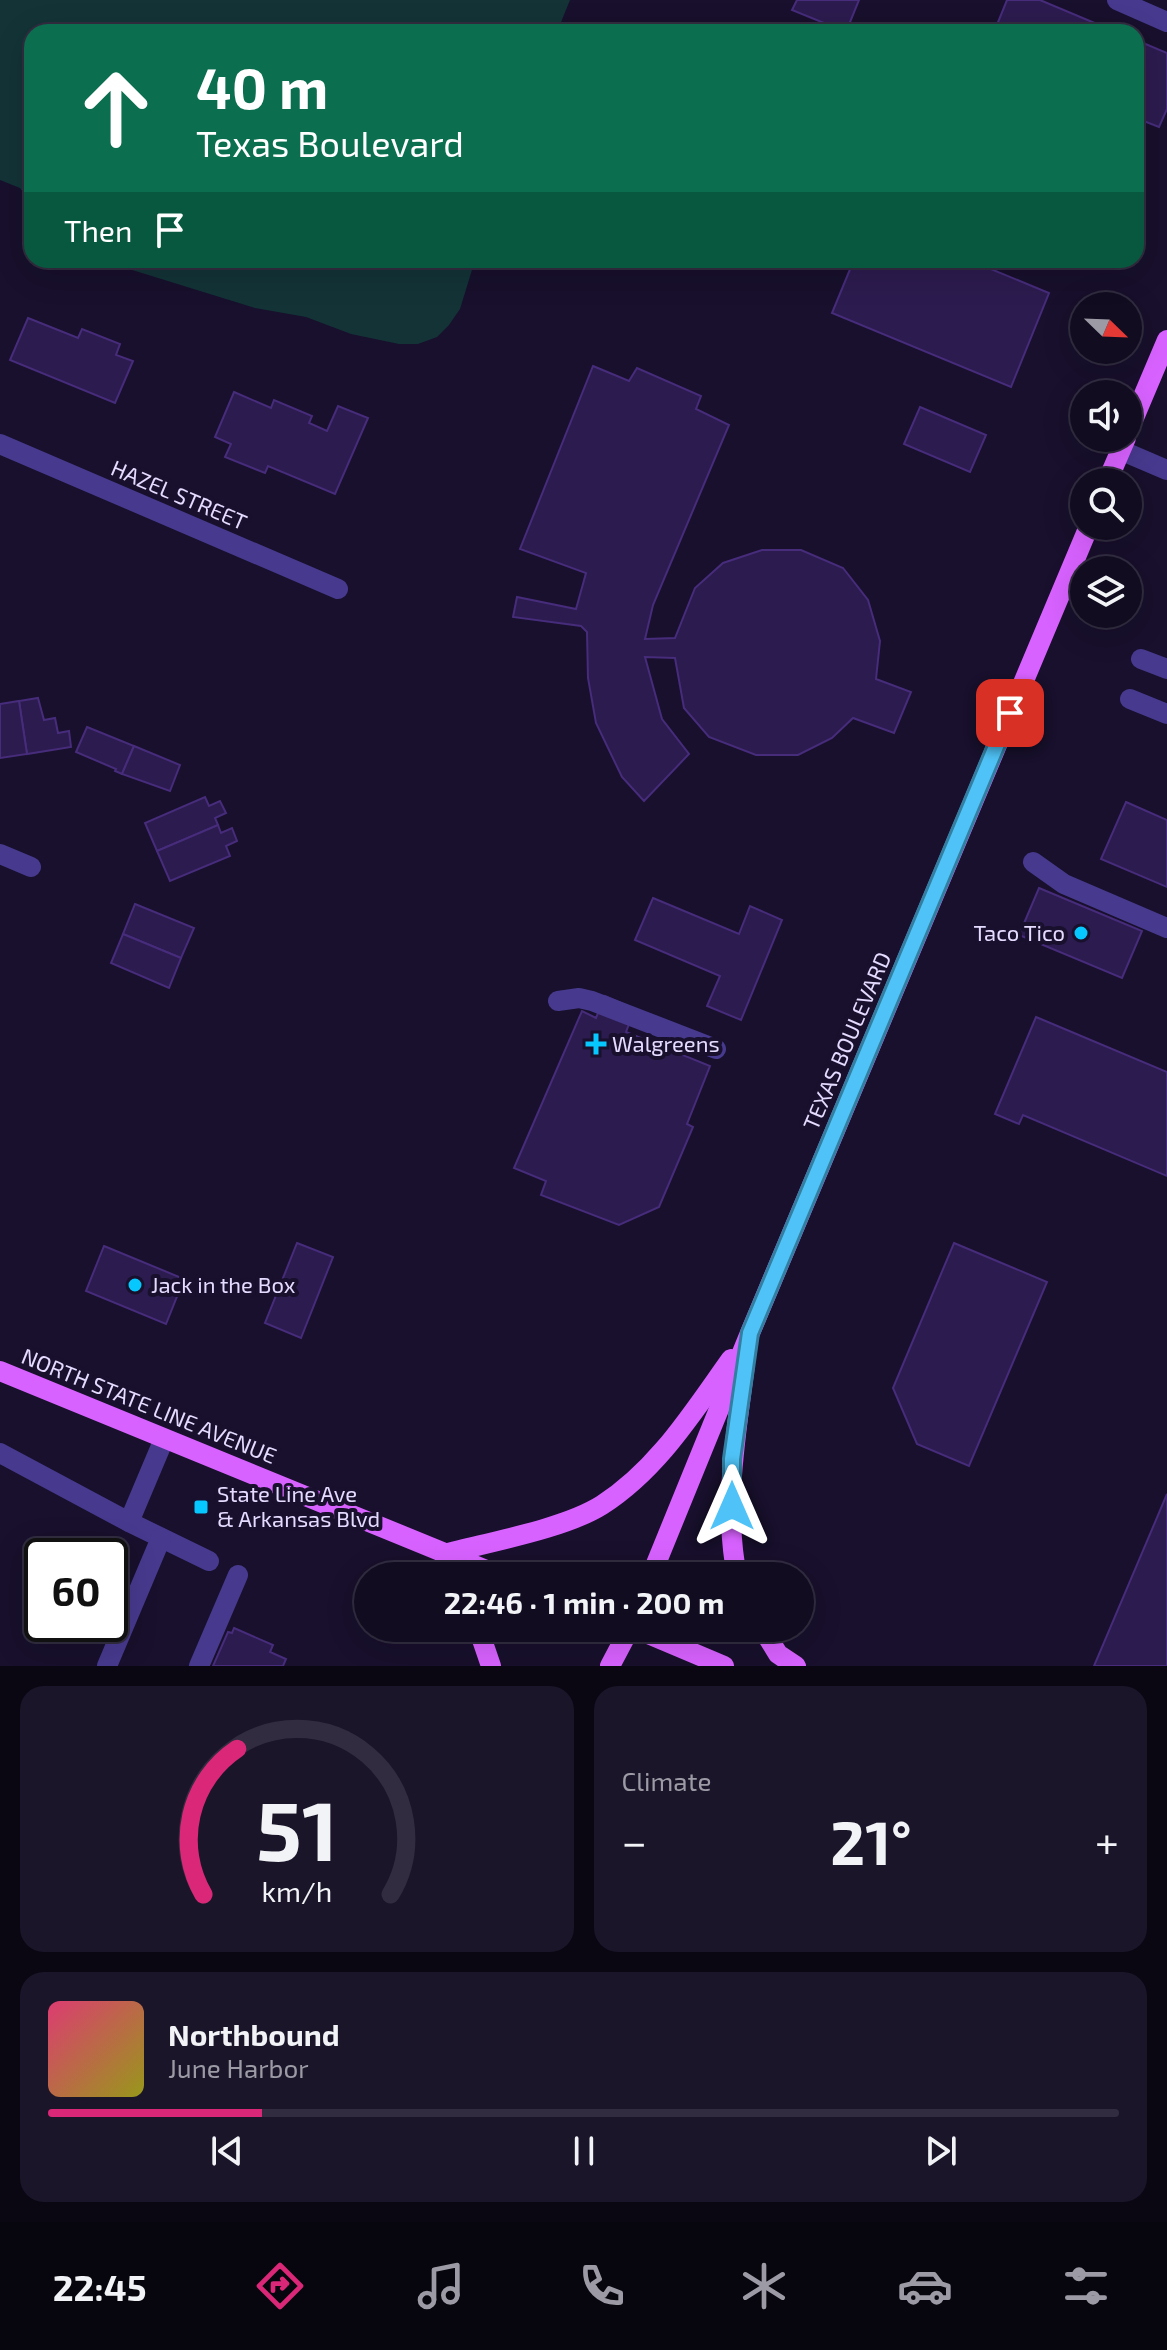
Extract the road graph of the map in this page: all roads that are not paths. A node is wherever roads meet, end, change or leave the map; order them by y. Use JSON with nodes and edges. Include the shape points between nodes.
{"nodes":[{"id":1,"x":1117,"y":0,"type":"edge"},
{"id":2,"x":1167,"y":22,"type":"edge"},
{"id":3,"x":1167,"y":340,"type":"edge"},
{"id":4,"x":1142,"y":400,"type":"edge"},
{"id":5,"x":0,"y":444,"type":"edge"},
{"id":6,"x":1142,"y":452,"type":"edge"},
{"id":7,"x":1167,"y":470,"type":"edge"},
{"id":8,"x":1083,"y":540,"type":"edge"},
{"id":9,"x":338,"y":589,"type":"dead end"},
{"id":10,"x":1141,"y":659,"type":"dead end"},
{"id":11,"x":1167,"y":669,"type":"edge"},
{"id":12,"x":1130,"y":699,"type":"dead end"},
{"id":13,"x":1167,"y":714,"type":"edge"},
{"id":14,"x":0,"y":854,"type":"edge"},
{"id":15,"x":1033,"y":862,"type":"dead end"},
{"id":16,"x":31,"y":867,"type":"dead end"},
{"id":17,"x":1167,"y":928,"type":"edge"},
{"id":18,"x":558,"y":1001,"type":"dead end"},
{"id":19,"x":716,"y":1049,"type":"dead end"},
{"id":20,"x":750,"y":1333,"type":"junction"},
{"id":21,"x":0,"y":1371,"type":"edge"},
{"id":22,"x":164,"y":1439,"type":"junction"},
{"id":23,"x":0,"y":1453,"type":"edge"},
{"id":24,"x":129,"y":1522,"type":"junction"},
{"id":25,"x":161,"y":1538,"type":"junction"},
{"id":26,"x":444,"y":1554,"type":"junction"},
{"id":27,"x":209,"y":1561,"type":"dead end"},
{"id":28,"x":448,"y":1562,"type":"edge"},
{"id":29,"x":465,"y":1562,"type":"edge"},
{"id":30,"x":657,"y":1562,"type":"edge"},
{"id":31,"x":734,"y":1562,"type":"edge"},
{"id":32,"x":238,"y":1575,"type":"dead end"},
{"id":33,"x":483,"y":1642,"type":"edge"},
{"id":34,"x":624,"y":1642,"type":"edge"},
{"id":35,"x":666,"y":1642,"type":"edge"},
{"id":36,"x":771,"y":1642,"type":"edge"},
{"id":37,"x":107,"y":1666,"type":"edge"},
{"id":38,"x":199,"y":1666,"type":"edge"},
{"id":39,"x":491,"y":1666,"type":"edge"},
{"id":40,"x":610,"y":1666,"type":"edge"},
{"id":41,"x":724,"y":1666,"type":"edge"},
{"id":42,"x":796,"y":1666,"type":"edge"}],
"edges":[{"from":1,"to":2,"type":"street"},
{"from":3,"to":4,"type":"main road"},
{"from":5,"to":9,"type":"street","name":"HAZEL STREET"},
{"from":6,"to":7,"type":"street"},
{"from":8,"to":20,"type":"main road","name":"TEXAS BOULEVARD"},
{"from":10,"to":11,"type":"street"},
{"from":12,"to":13,"type":"street"},
{"from":14,"to":16,"type":"street"},
{"from":15,"to":17,"type":"street","via":[[1064,884]]},
{"from":18,"to":19,"type":"street","via":[[592,1001]]},
{"from":20,"to":26,"type":"main road","via":[[646,1471],[600,1506],[553,1525]]},
{"from":20,"to":30,"type":"main road","name":"TEXAS BOULEVARD"},
{"from":20,"to":31,"type":"main road","via":[[732,1459]]},
{"from":21,"to":22,"type":"main road","name":"NORTH STATE LINE AVENUE"},
{"from":22,"to":24,"type":"street"},
{"from":22,"to":26,"type":"main road","name":"NORTH STATE LINE AVENUE"},
{"from":23,"to":24,"type":"street"},
{"from":24,"to":25,"type":"street"},
{"from":25,"to":27,"type":"street"},
{"from":25,"to":37,"type":"street"},
{"from":26,"to":28,"type":"main road"},
{"from":26,"to":29,"type":"main road","name":"NORTH STATE LINE AVENUE"},
{"from":32,"to":38,"type":"street"},
{"from":33,"to":39,"type":"main road"},
{"from":34,"to":40,"type":"main road"},
{"from":35,"to":41,"type":"main road"},
{"from":36,"to":42,"type":"main road"}]}
